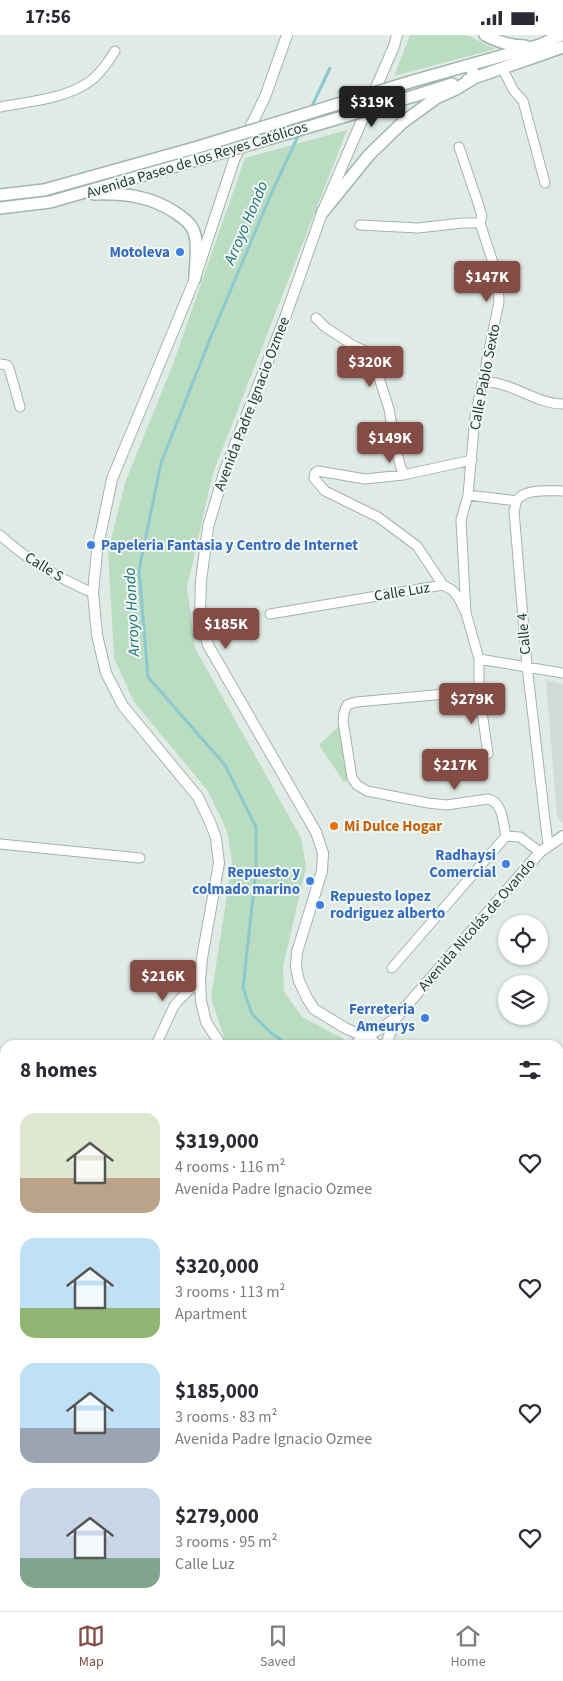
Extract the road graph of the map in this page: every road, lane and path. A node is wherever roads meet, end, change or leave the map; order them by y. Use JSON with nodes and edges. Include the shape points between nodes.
{"nodes":[{"id":1,"x":287,"y":35,"type":"edge"},
{"id":2,"x":397,"y":35,"type":"edge"},
{"id":3,"x":485,"y":35,"type":"edge"},
{"id":4,"x":560,"y":42,"type":"edge"},
{"id":5,"x":540,"y":45,"type":"junction"},
{"id":6,"x":115,"y":51,"type":"dead end"},
{"id":7,"x":471,"y":65,"type":"junction"},
{"id":8,"x":502,"y":68,"type":"junction"},
{"id":9,"x":474,"y":78,"type":"junction"},
{"id":10,"x":0,"y":107,"type":"edge"},
{"id":11,"x":459,"y":147,"type":"dead end"},
{"id":12,"x":545,"y":183,"type":"dead end"},
{"id":13,"x":0,"y":195,"type":"edge"},
{"id":14,"x":80,"y":195,"type":"junction"},
{"id":15,"x":0,"y":208,"type":"edge"},
{"id":16,"x":322,"y":213,"type":"junction"},
{"id":17,"x":480,"y":223,"type":"junction"},
{"id":18,"x":360,"y":225,"type":"dead end"},
{"id":19,"x":195,"y":279,"type":"junction"},
{"id":20,"x":316,"y":318,"type":"dead end"},
{"id":21,"x":0,"y":364,"type":"edge"},
{"id":22,"x":483,"y":382,"type":"junction"},
{"id":23,"x":563,"y":404,"type":"edge"},
{"id":24,"x":20,"y":407,"type":"dead end"},
{"id":25,"x":472,"y":460,"type":"junction"},
{"id":26,"x":403,"y":475,"type":"junction"},
{"id":27,"x":563,"y":491,"type":"edge"},
{"id":28,"x":468,"y":495,"type":"junction"},
{"id":29,"x":517,"y":501,"type":"junction"},
{"id":30,"x":0,"y":535,"type":"edge"},
{"id":31,"x":443,"y":585,"type":"junction"},
{"id":32,"x":93,"y":593,"type":"junction"},
{"id":33,"x":466,"y":613,"type":"junction"},
{"id":34,"x":270,"y":614,"type":"dead end"},
{"id":35,"x":479,"y":659,"type":"junction"},
{"id":36,"x":526,"y":666,"type":"junction"},
{"id":37,"x":563,"y":673,"type":"edge"},
{"id":38,"x":479,"y":691,"type":"junction"},
{"id":39,"x":488,"y":755,"type":"dead end"},
{"id":40,"x":506,"y":836,"type":"junction"},
{"id":41,"x":563,"y":836,"type":"edge"},
{"id":42,"x":0,"y":844,"type":"edge"},
{"id":43,"x":544,"y":849,"type":"junction"},
{"id":44,"x":140,"y":857,"type":"dead end"},
{"id":45,"x":392,"y":968,"type":"dead end"},
{"id":46,"x":200,"y":980,"type":"junction"},
{"id":47,"x":395,"y":1019,"type":"junction"},
{"id":48,"x":366,"y":1037,"type":"junction"},
{"id":49,"x":158,"y":1040,"type":"edge"},
{"id":50,"x":218,"y":1040,"type":"edge"},
{"id":51,"x":362,"y":1040,"type":"edge"},
{"id":52,"x":370,"y":1040,"type":"edge"},
{"id":53,"x":388,"y":1040,"type":"edge"}],
"edges":[{"from":1,"to":19,"type":"street","via":[[265,97],[234,160]]},
{"from":2,"to":16,"type":"street","name":"Avenida Padre Ignacio Ozmee"},
{"from":3,"to":5,"type":"main road","via":[[507,45]]},
{"from":4,"to":5,"type":"main road","name":"Avenida Paseo de los Reyes Católicos"},
{"from":4,"to":8,"type":"main road","name":"Avenida Paseo de los Reyes Católicos"},
{"from":5,"to":7,"type":"main road","name":"Avenida Paseo de los Reyes Católicos"},
{"from":6,"to":10,"type":"street","via":[[92,79],[76,89],[54,97]]},
{"from":7,"to":9,"type":"main road"},
{"from":7,"to":13,"type":"main road","name":"Avenida Paseo de los Reyes Católicos","bridge":true,"via":[[44,190]]},
{"from":8,"to":9,"type":"main road","name":"Avenida Paseo de los Reyes Católicos"},
{"from":8,"to":12,"type":"street","via":[[514,91],[524,101]]},
{"from":9,"to":14,"type":"main road","name":"Avenida Paseo de los Reyes Católicos","bridge":true},
{"from":9,"to":16,"type":"main road","via":[[436,98],[402,123],[369,155]]},
{"from":11,"to":17,"type":"street","name":"Calle Pablo Sexto","via":[[482,216]]},
{"from":14,"to":15,"type":"main road","name":"Avenida Paseo de los Reyes Católicos"},
{"from":14,"to":19,"type":"main road","via":[[141,197],[166,206],[184,218],[194,231],[196,240]]},
{"from":16,"to":48,"type":"street","name":"Avenida Padre Ignacio Ozmee","via":[[225,470],[208,527],[200,613],[208,645],[316,832],[323,853],[322,871],[297,952],[299,981],[314,1009]]},
{"from":17,"to":18,"type":"street","via":[[418,228]]},
{"from":17,"to":22,"type":"street","name":"Calle Pablo Sexto","via":[[498,278],[499,302]]},
{"from":19,"to":32,"type":"street","via":[[112,479],[97,551]]},
{"from":20,"to":26,"type":"street","via":[[354,346],[368,352],[373,359],[389,409]]},
{"from":21,"to":24,"type":"street","via":[[9,368]]},
{"from":22,"to":23,"type":"street","via":[[510,387],[552,404]]},
{"from":22,"to":25,"type":"street","name":"Calle Pablo Sexto","via":[[475,417]]},
{"from":25,"to":26,"type":"street"},
{"from":25,"to":28,"type":"street","name":"Calle Pablo Sexto"},
{"from":26,"to":31,"type":"street","via":[[365,479],[318,471],[314,478],[325,491],[378,517],[416,546]]},
{"from":27,"to":29,"type":"street","via":[[531,492]]},
{"from":28,"to":29,"type":"street"},
{"from":28,"to":33,"type":"street","name":"Calle Pablo Sexto","via":[[461,520]]},
{"from":29,"to":36,"type":"street","name":"Calle 4","via":[[514,511]]},
{"from":30,"to":32,"type":"street","name":"Calle S","via":[[40,567]]},
{"from":31,"to":33,"type":"street","name":"Calle Luz","via":[[452,590]]},
{"from":31,"to":34,"type":"street","name":"Calle Luz"},
{"from":32,"to":46,"type":"street","via":[[97,635],[106,673],[123,706],[198,797],[216,838],[219,863]]},
{"from":33,"to":35,"type":"street","name":"Calle Luz"},
{"from":35,"to":36,"type":"street"},
{"from":35,"to":38,"type":"street","name":"Calle Luz"},
{"from":36,"to":37,"type":"street"},
{"from":36,"to":43,"type":"street","name":"Calle 4"},
{"from":38,"to":39,"type":"street","name":"Calle Luz"},
{"from":38,"to":40,"type":"street","via":[[347,705],[344,721],[352,778],[367,791],[428,803],[446,805],[494,800],[499,806]]},
{"from":40,"to":43,"type":"street","via":[[520,837]]},
{"from":40,"to":45,"type":"street"},
{"from":41,"to":43,"type":"street","name":"Avenida Nicolás de Ovando"},
{"from":42,"to":44,"type":"street"},
{"from":43,"to":47,"type":"street","name":"Avenida Nicolás de Ovando"},
{"from":46,"to":49,"type":"street","via":[[174,1006]]},
{"from":46,"to":50,"type":"street","via":[[206,1022]]},
{"from":47,"to":48,"type":"street","name":"Avenida Nicolás de Ovando"},
{"from":47,"to":53,"type":"street","name":"Avenida Nicolás de Ovando"},
{"from":48,"to":51,"type":"street","name":"Avenida Nicolás de Ovando"},
{"from":48,"to":52,"type":"street","name":"Avenida Padre Ignacio Ozmee"}]}
